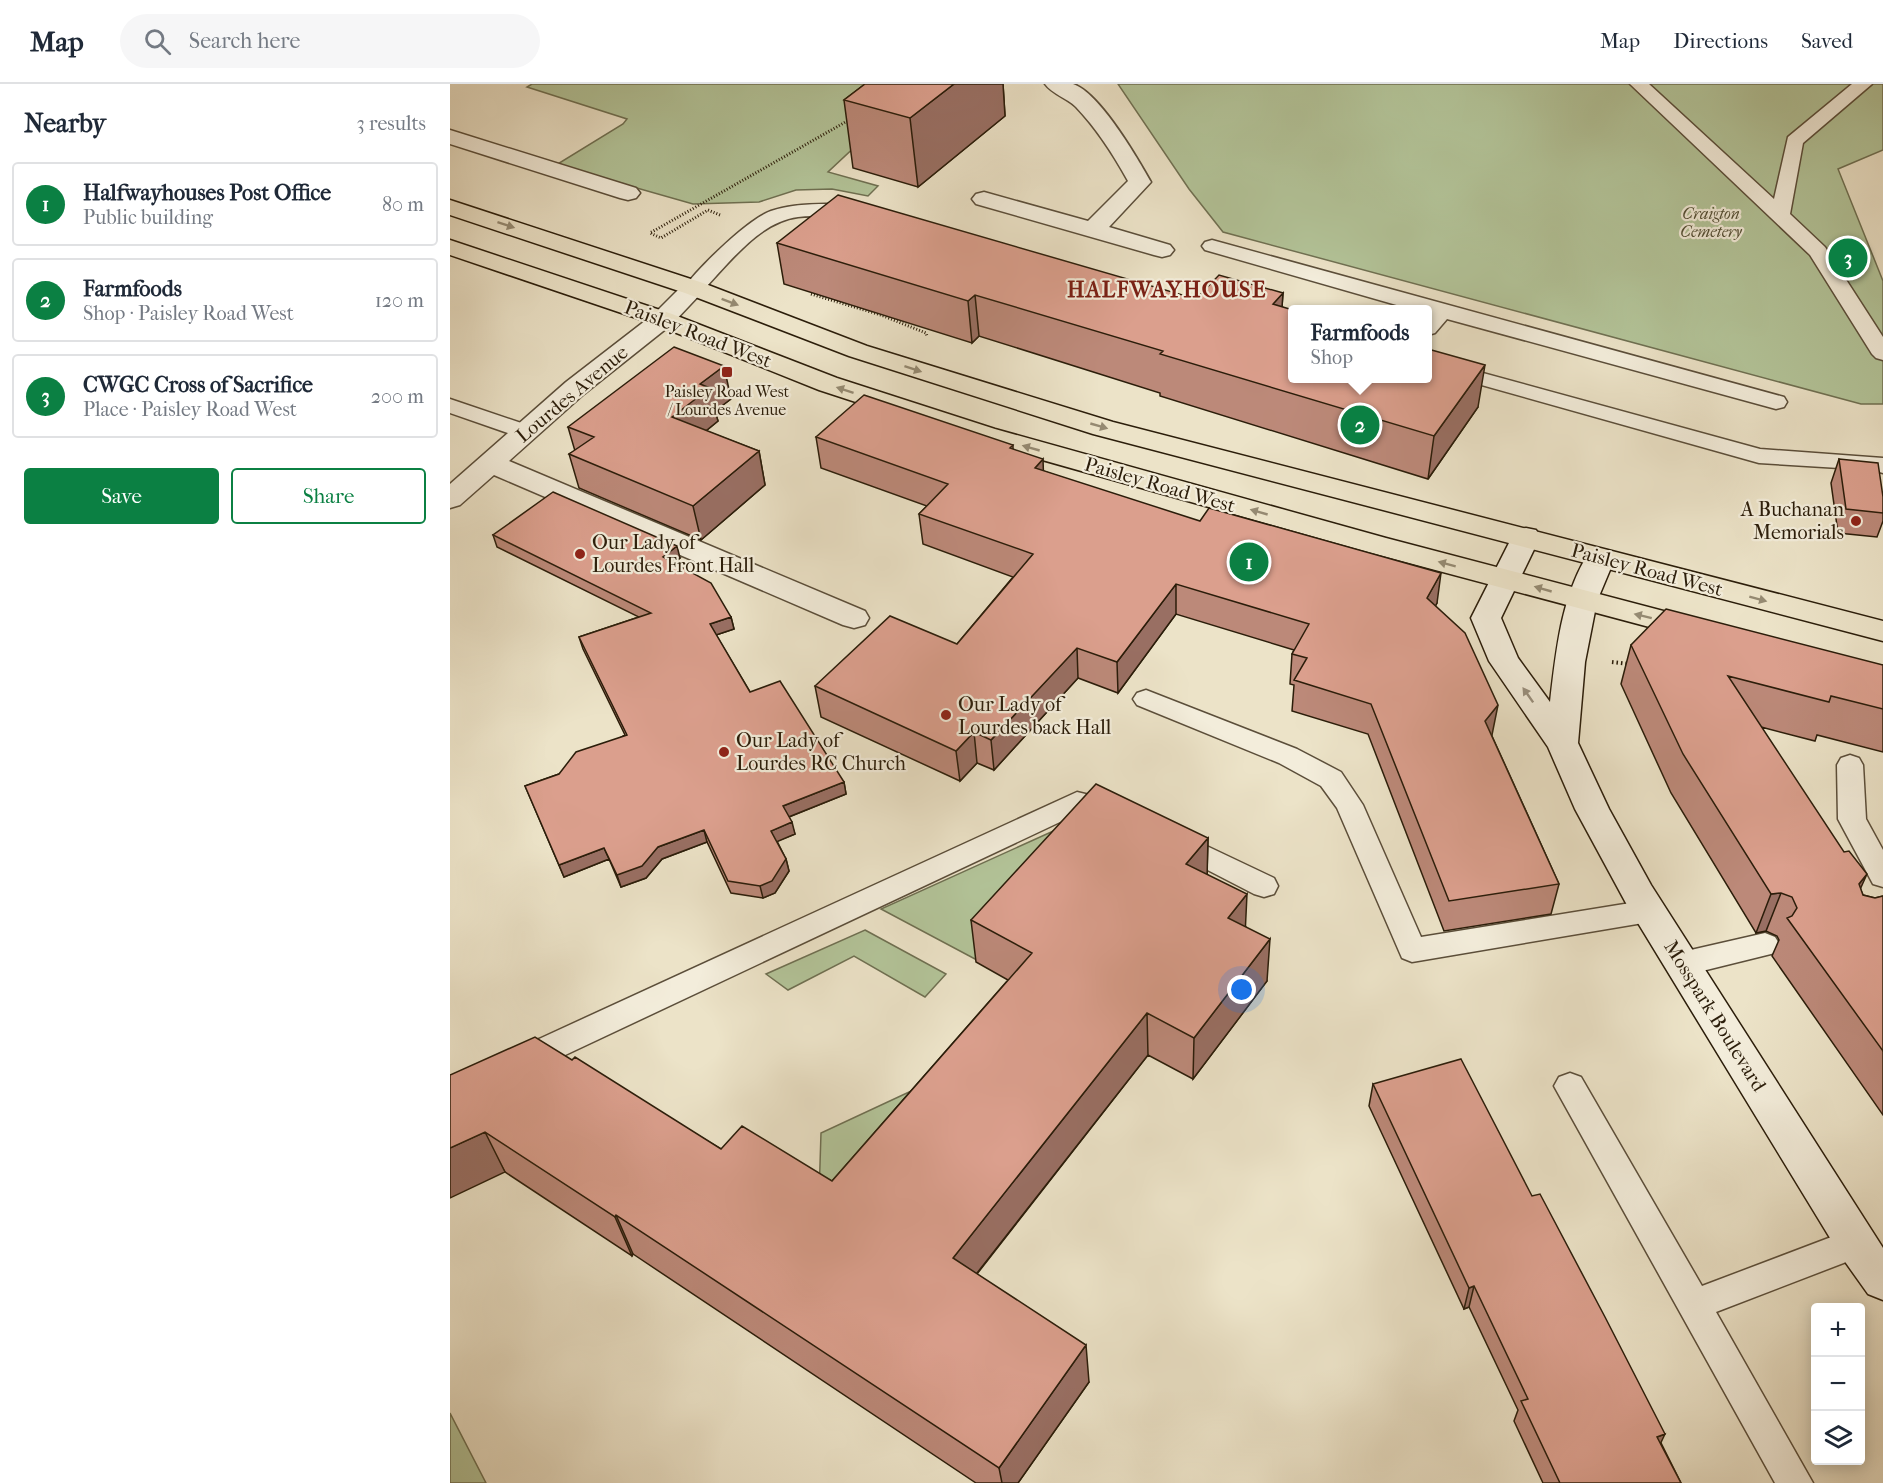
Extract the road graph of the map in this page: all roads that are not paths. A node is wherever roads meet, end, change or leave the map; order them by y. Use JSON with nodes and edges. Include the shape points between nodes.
{"nodes":[{"id":1,"x":1056,"y":84,"type":"edge"},
{"id":2,"x":1639,"y":84,"type":"edge"},
{"id":3,"x":1863,"y":84,"type":"edge"},
{"id":4,"x":450,"y":137,"type":"edge"},
{"id":5,"x":628,"y":193,"type":"dead end"},
{"id":6,"x":984,"y":199,"type":"dead end"},
{"id":7,"x":450,"y":207,"type":"edge"},
{"id":8,"x":1780,"y":216,"type":"junction"},
{"id":9,"x":880,"y":218,"type":"edge"},
{"id":10,"x":1093,"y":230,"type":"junction"},
{"id":11,"x":1212,"y":246,"type":"dead end"},
{"id":12,"x":450,"y":247,"type":"edge"},
{"id":13,"x":1162,"y":250,"type":"dead end"},
{"id":14,"x":694,"y":288,"type":"junction"},
{"id":15,"x":1424,"y":305,"type":"edge"},
{"id":16,"x":1432,"y":307,"type":"edge"},
{"id":17,"x":1442,"y":310,"type":"junction"},
{"id":18,"x":663,"y":319,"type":"junction"},
{"id":19,"x":1432,"y":324,"type":"edge"},
{"id":20,"x":1883,"y":354,"type":"edge"},
{"id":21,"x":1432,"y":365,"type":"edge"},
{"id":22,"x":1776,"y":402,"type":"dead end"},
{"id":23,"x":450,"y":406,"type":"edge"},
{"id":24,"x":525,"y":432,"type":"junction"},
{"id":25,"x":490,"y":464,"type":"junction"},
{"id":26,"x":1883,"y":466,"type":"edge"},
{"id":27,"x":450,"y":499,"type":"edge"},
{"id":28,"x":1526,"y":537,"type":"junction"},
{"id":29,"x":1600,"y":558,"type":"junction"},
{"id":30,"x":1504,"y":578,"type":"junction"},
{"id":31,"x":1582,"y":601,"type":"junction"},
{"id":32,"x":854,"y":618,"type":"dead end"},
{"id":33,"x":1883,"y":631,"type":"edge"},
{"id":34,"x":1725,"y":637,"type":"edge"},
{"id":35,"x":1146,"y":699,"type":"dead end"},
{"id":36,"x":1562,"y":743,"type":"junction"},
{"id":37,"x":1850,"y":765,"type":"dead end"},
{"id":38,"x":1883,"y":876,"type":"edge"},
{"id":39,"x":1264,"y":886,"type":"dead end"},
{"id":40,"x":1648,"y":911,"type":"junction"},
{"id":41,"x":1765,"y":945,"type":"dead end"},
{"id":42,"x":1682,"y":964,"type":"junction"},
{"id":43,"x":1569,"y":1086,"type":"dead end"},
{"id":44,"x":450,"y":1091,"type":"edge"},
{"id":45,"x":1855,"y":1243,"type":"junction"},
{"id":46,"x":1883,"y":1281,"type":"edge"},
{"id":47,"x":1695,"y":1304,"type":"junction"},
{"id":48,"x":1795,"y":1483,"type":"edge"}],
"edges":[{"from":1,"to":10,"type":"street","via":[[1064,86],[1096,116],[1126,156],[1140,183]]},
{"from":2,"to":8,"type":"lane"},
{"from":3,"to":8,"type":"lane","via":[[1794,141]]},
{"from":4,"to":5,"type":"street"},
{"from":6,"to":10,"type":"street"},
{"from":7,"to":14,"type":"main road","name":"Paisley Road West","one_way":true},
{"from":8,"to":20,"type":"lane","via":[[1818,251]]},
{"from":9,"to":14,"type":"lane","via":[[857,211],[819,208],[776,216],[756,228]]},
{"from":10,"to":13,"type":"street"},
{"from":11,"to":15,"type":"lane"},
{"from":12,"to":18,"type":"main road","name":"Paisley Road West"},
{"from":14,"to":18,"type":"street","name":"Lourdes Avenue"},
{"from":14,"to":28,"type":"main road","name":"Paisley Road West","one_way":true,"via":[[858,351],[1103,428]]},
{"from":16,"to":17,"type":"lane"},
{"from":17,"to":19,"type":"lane"},
{"from":17,"to":22,"type":"lane"},
{"from":18,"to":24,"type":"street","name":"Lourdes Avenue"},
{"from":30,"to":18,"type":"main road","name":"Paisley Road West","one_way":true,"via":[[975,432],[828,384]]},
{"from":21,"to":26,"type":"lane","via":[[1759,456]]},
{"from":23,"to":24,"type":"lane"},
{"from":24,"to":25,"type":"street","name":"Lourdes Avenue"},
{"from":25,"to":27,"type":"street","name":"Lourdes Avenue"},
{"from":25,"to":32,"type":"street"},
{"from":28,"to":29,"type":"main road","name":"Paisley Road West"},
{"from":28,"to":30,"type":"street","name":"Mosspark Boulevard"},
{"from":29,"to":31,"type":"street"},
{"from":29,"to":33,"type":"main road","name":"Paisley Road West","one_way":true},
{"from":31,"to":30,"type":"main road","name":"Paisley Road West","one_way":true},
{"from":36,"to":30,"type":"street","name":"Mosspark Boulevard","one_way":true,"via":[[1504,661],[1486,618]]},
{"from":34,"to":31,"type":"main road","name":"Paisley Road West","one_way":true},
{"from":31,"to":36,"type":"street","via":[[1570,662]]},
{"from":35,"to":40,"type":"lane","via":[[1288,756],[1331,779],[1349,806],[1412,950]]},
{"from":36,"to":40,"type":"street","name":"Mosspark Boulevard","via":[[1592,809]]},
{"from":37,"to":38,"type":"lane","via":[[1852,819]]},
{"from":39,"to":44,"type":"lane","via":[[1107,807],[1077,802]]},
{"from":40,"to":42,"type":"street","name":"Mosspark Boulevard"},
{"from":41,"to":42,"type":"lane"},
{"from":42,"to":45,"type":"street","name":"Mosspark Boulevard"},
{"from":43,"to":47,"type":"lane"},
{"from":45,"to":46,"type":"street","name":"Mosspark Boulevard"},
{"from":45,"to":47,"type":"lane"},
{"from":47,"to":48,"type":"lane"}]}
